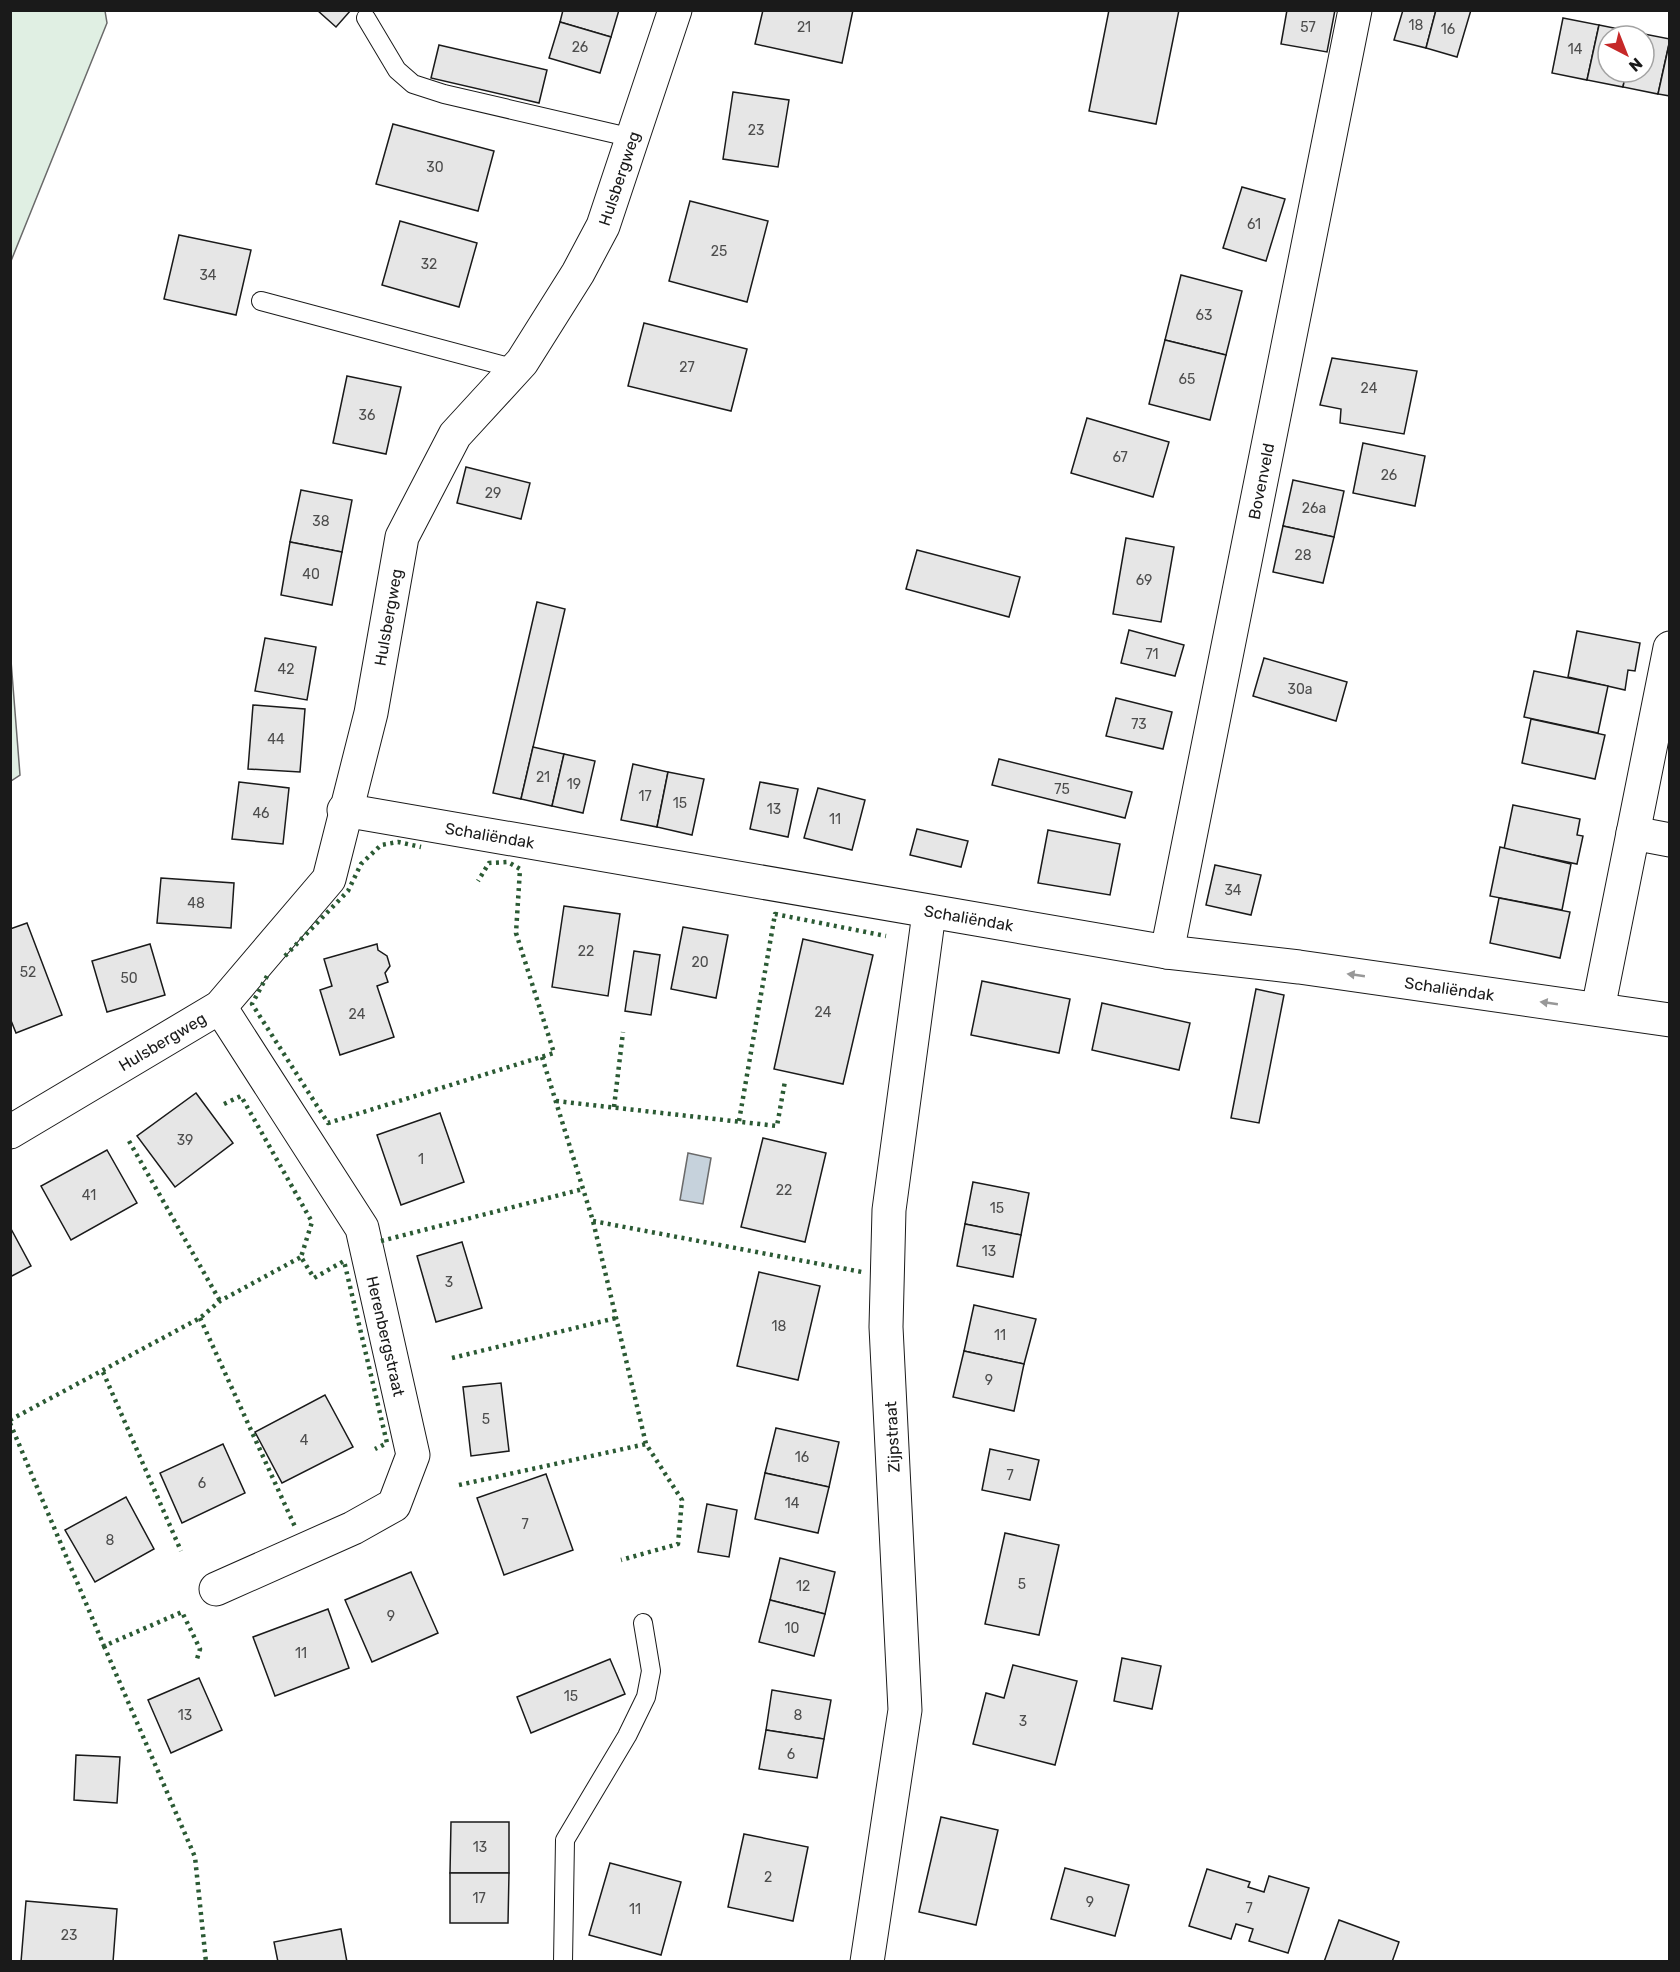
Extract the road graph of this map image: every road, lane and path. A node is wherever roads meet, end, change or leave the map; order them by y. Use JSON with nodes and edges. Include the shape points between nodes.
{"nodes":[{"id":1,"x":675,"y":10,"type":"edge"},
{"id":2,"x":1355,"y":10,"type":"edge"},
{"id":3,"x":366,"y":18,"type":"dead end"},
{"id":4,"x":633,"y":138,"type":"junction"},
{"id":5,"x":261,"y":301,"type":"dead end"},
{"id":6,"x":516,"y":369,"type":"junction"},
{"id":7,"x":1670,"y":648,"type":"edge"},
{"id":8,"x":344,"y":810,"type":"junction"},
{"id":9,"x":1632,"y":833,"type":"junction"},
{"id":10,"x":1670,"y":840,"type":"edge"},
{"id":11,"x":929,"y":913,"type":"junction"},
{"id":12,"x":1167,"y":952,"type":"junction"},
{"id":13,"x":220,"y":1007,"type":"junction"},
{"id":14,"x":1598,"y":1010,"type":"junction"},
{"id":15,"x":1670,"y":1020,"type":"edge"},
{"id":16,"x":10,"y":1131,"type":"edge"},
{"id":17,"x":216,"y":1590,"type":"dead end"},
{"id":18,"x":643,"y":1623,"type":"dead end"},
{"id":19,"x":563,"y":1962,"type":"edge"},
{"id":20,"x":867,"y":1962,"type":"edge"}],
"edges":[{"from":1,"to":4,"type":"street","name":"Hulsbergweg"},
{"from":2,"to":12,"type":"street","name":"Bovenveld"},
{"from":3,"to":4,"type":"lane","via":[[397,70],[413,84]]},
{"from":4,"to":6,"type":"street","name":"Hulsbergweg","via":[[603,226],[578,273]]},
{"from":5,"to":6,"type":"lane"},
{"from":6,"to":8,"type":"street","name":"Hulsbergweg","via":[[455,435],[402,537],[371,714]]},
{"from":7,"to":9,"type":"street"},
{"from":8,"to":11,"type":"street","name":"Schaliëndak"},
{"from":8,"to":13,"type":"street","name":"Hulsbergweg","via":[[329,879]]},
{"from":9,"to":10,"type":"street"},
{"from":9,"to":14,"type":"street"},
{"from":11,"to":12,"type":"street","name":"Schaliëndak"},
{"from":11,"to":20,"type":"street","name":"Zijpstraat","via":[[889,1210],[886,1327],[905,1710]]},
{"from":14,"to":12,"type":"street","name":"Schaliëndak","one_way":true},
{"from":13,"to":16,"type":"street","name":"Hulsbergweg"},
{"from":13,"to":17,"type":"street","name":"Herenbergstraat","via":[[362,1228],[413,1455],[394,1505],[353,1528]]},
{"from":14,"to":15,"type":"street","name":"Schaliëndak"},
{"from":18,"to":19,"type":"lane","via":[[651,1671],[646,1697],[565,1840]]}]}
